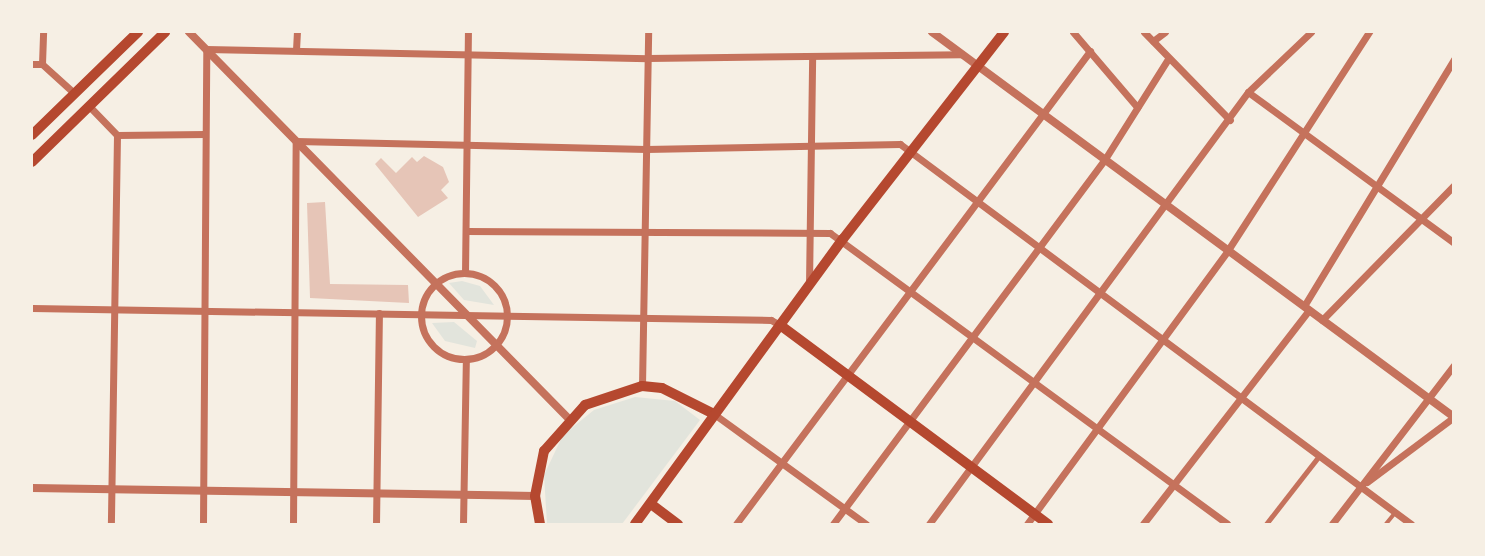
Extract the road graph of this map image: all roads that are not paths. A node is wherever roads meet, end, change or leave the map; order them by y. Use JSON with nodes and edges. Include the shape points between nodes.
{"nodes":[{"id":1,"x":43,"y":32,"type":"edge"},
{"id":2,"x":138,"y":32,"type":"edge"},
{"id":3,"x":165,"y":32,"type":"edge"},
{"id":4,"x":189,"y":32,"type":"edge"},
{"id":5,"x":297,"y":32,"type":"edge"},
{"id":6,"x":468,"y":32,"type":"edge"},
{"id":7,"x":648,"y":32,"type":"edge"},
{"id":8,"x":932,"y":32,"type":"edge"},
{"id":9,"x":1004,"y":32,"type":"edge"},
{"id":10,"x":1073,"y":32,"type":"edge"},
{"id":11,"x":1144,"y":32,"type":"edge"},
{"id":12,"x":1165,"y":32,"type":"edge"},
{"id":13,"x":1311,"y":32,"type":"edge"},
{"id":14,"x":1369,"y":32,"type":"edge"},
{"id":15,"x":1153,"y":41,"type":"junction"},
{"id":16,"x":206,"y":49,"type":"junction"},
{"id":17,"x":296,"y":50,"type":"junction"},
{"id":18,"x":1090,"y":51,"type":"junction"},
{"id":19,"x":468,"y":54,"type":"junction"},
{"id":20,"x":963,"y":54,"type":"junction"},
{"id":21,"x":812,"y":56,"type":"junction"},
{"id":22,"x":648,"y":58,"type":"junction"},
{"id":23,"x":1454,"y":59,"type":"edge"},
{"id":24,"x":1168,"y":60,"type":"junction"},
{"id":25,"x":32,"y":64,"type":"edge"},
{"id":26,"x":42,"y":64,"type":"junction"},
{"id":27,"x":978,"y":65,"type":"junction"},
{"id":28,"x":1248,"y":92,"type":"junction"},
{"id":29,"x":74,"y":93,"type":"junction"},
{"id":30,"x":89,"y":106,"type":"junction"},
{"id":31,"x":1138,"y":107,"type":"junction"},
{"id":32,"x":1042,"y":113,"type":"junction"},
{"id":33,"x":1230,"y":120,"type":"junction"},
{"id":34,"x":1303,"y":132,"type":"junction"},
{"id":35,"x":205,"y":134,"type":"junction"},
{"id":36,"x":32,"y":135,"type":"edge"},
{"id":37,"x":117,"y":135,"type":"junction"},
{"id":38,"x":296,"y":141,"type":"junction"},
{"id":39,"x":467,"y":145,"type":"junction"},
{"id":40,"x":812,"y":148,"type":"junction"},
{"id":41,"x":646,"y":149,"type":"junction"},
{"id":42,"x":909,"y":150,"type":"junction"},
{"id":43,"x":1105,"y":159,"type":"junction"},
{"id":44,"x":32,"y":162,"type":"edge"},
{"id":45,"x":1374,"y":184,"type":"junction"},
{"id":46,"x":1454,"y":185,"type":"edge"},
{"id":47,"x":977,"y":200,"type":"junction"},
{"id":48,"x":1168,"y":206,"type":"junction"},
{"id":49,"x":1419,"y":218,"type":"junction"},
{"id":50,"x":466,"y":231,"type":"junction"},
{"id":51,"x":810,"y":232,"type":"junction"},
{"id":52,"x":645,"y":233,"type":"junction"},
{"id":53,"x":843,"y":239,"type":"junction"},
{"id":54,"x":1454,"y":243,"type":"edge"},
{"id":55,"x":1039,"y":247,"type":"junction"},
{"id":56,"x":1228,"y":250,"type":"junction"},
{"id":57,"x":465,"y":273,"type":"junction"},
{"id":58,"x":435,"y":283,"type":"junction"},
{"id":59,"x":809,"y":285,"type":"junction"},
{"id":60,"x":909,"y":292,"type":"junction"},
{"id":61,"x":1101,"y":294,"type":"junction"},
{"id":62,"x":32,"y":308,"type":"edge"},
{"id":63,"x":1307,"y":308,"type":"junction"},
{"id":64,"x":112,"y":310,"type":"junction"},
{"id":65,"x":204,"y":313,"type":"junction"},
{"id":66,"x":293,"y":313,"type":"junction"},
{"id":67,"x":379,"y":313,"type":"junction"},
{"id":68,"x":465,"y":313,"type":"junction"},
{"id":69,"x":420,"y":314,"type":"junction"},
{"id":70,"x":507,"y":314,"type":"junction"},
{"id":71,"x":643,"y":317,"type":"junction"},
{"id":72,"x":1322,"y":320,"type":"junction"},
{"id":73,"x":776,"y":322,"type":"junction"},
{"id":74,"x":971,"y":338,"type":"junction"},
{"id":75,"x":1165,"y":341,"type":"junction"},
{"id":76,"x":496,"y":345,"type":"junction"},
{"id":77,"x":466,"y":359,"type":"junction"},
{"id":78,"x":1454,"y":365,"type":"edge"},
{"id":79,"x":847,"y":375,"type":"junction"},
{"id":80,"x":1033,"y":384,"type":"junction"},
{"id":81,"x":642,"y":386,"type":"junction"},
{"id":82,"x":1240,"y":397,"type":"junction"},
{"id":83,"x":1428,"y":398,"type":"junction"},
{"id":84,"x":714,"y":414,"type":"junction"},
{"id":85,"x":1453,"y":417,"type":"edge"},
{"id":86,"x":568,"y":418,"type":"junction"},
{"id":87,"x":908,"y":420,"type":"junction"},
{"id":88,"x":1097,"y":431,"type":"junction"},
{"id":89,"x":1319,"y":456,"type":"junction"},
{"id":90,"x":782,"y":463,"type":"junction"},
{"id":91,"x":972,"y":468,"type":"junction"},
{"id":92,"x":1175,"y":486,"type":"junction"},
{"id":93,"x":1361,"y":487,"type":"junction"},
{"id":94,"x":32,"y":488,"type":"edge"},
{"id":95,"x":112,"y":489,"type":"junction"},
{"id":96,"x":204,"y":491,"type":"junction"},
{"id":97,"x":294,"y":492,"type":"junction"},
{"id":98,"x":377,"y":493,"type":"junction"},
{"id":99,"x":463,"y":495,"type":"junction"},
{"id":100,"x":535,"y":496,"type":"junction"},
{"id":101,"x":650,"y":504,"type":"junction"},
{"id":102,"x":844,"y":509,"type":"junction"},
{"id":103,"x":1395,"y":513,"type":"junction"},
{"id":104,"x":1034,"y":514,"type":"junction"},
{"id":105,"x":111,"y":524,"type":"edge"},
{"id":106,"x":204,"y":524,"type":"edge"},
{"id":107,"x":293,"y":524,"type":"edge"},
{"id":108,"x":376,"y":524,"type":"edge"},
{"id":109,"x":463,"y":524,"type":"edge"},
{"id":110,"x":540,"y":524,"type":"edge"},
{"id":111,"x":635,"y":524,"type":"edge"},
{"id":112,"x":678,"y":524,"type":"edge"},
{"id":113,"x":736,"y":524,"type":"edge"},
{"id":114,"x":832,"y":524,"type":"edge"},
{"id":115,"x":866,"y":524,"type":"edge"},
{"id":116,"x":929,"y":524,"type":"edge"},
{"id":117,"x":1027,"y":524,"type":"edge"},
{"id":118,"x":1048,"y":524,"type":"edge"},
{"id":119,"x":1143,"y":524,"type":"edge"},
{"id":120,"x":1227,"y":524,"type":"edge"},
{"id":121,"x":1266,"y":524,"type":"edge"},
{"id":122,"x":1332,"y":524,"type":"edge"},
{"id":123,"x":1386,"y":524,"type":"edge"},
{"id":124,"x":1411,"y":524,"type":"edge"}],
"edges":[{"from":1,"to":26,"type":"street"},
{"from":2,"to":29,"type":"main road"},
{"from":3,"to":30,"type":"main road"},
{"from":4,"to":16,"type":"street"},
{"from":5,"to":17,"type":"street"},
{"from":6,"to":19,"type":"street"},
{"from":7,"to":22,"type":"street"},
{"from":8,"to":20,"type":"street"},
{"from":9,"to":27,"type":"main road"},
{"from":10,"to":18,"type":"street"},
{"from":11,"to":15,"type":"street"},
{"from":12,"to":15,"type":"street"},
{"from":13,"to":28,"type":"street"},
{"from":14,"to":34,"type":"street"},
{"from":15,"to":24,"type":"street"},
{"from":16,"to":17,"type":"street"},
{"from":16,"to":35,"type":"street"},
{"from":16,"to":38,"type":"street"},
{"from":17,"to":19,"type":"street"},
{"from":18,"to":31,"type":"street"},
{"from":18,"to":32,"type":"street"},
{"from":19,"to":22,"type":"street"},
{"from":19,"to":39,"type":"street"},
{"from":20,"to":21,"type":"street"},
{"from":20,"to":27,"type":"street"},
{"from":21,"to":22,"type":"street"},
{"from":21,"to":40,"type":"street"},
{"from":22,"to":41,"type":"street"},
{"from":23,"to":45,"type":"street"},
{"from":24,"to":31,"type":"street"},
{"from":24,"to":33,"type":"street"},
{"from":25,"to":26,"type":"street"},
{"from":26,"to":29,"type":"street"},
{"from":27,"to":32,"type":"street"},
{"from":27,"to":42,"type":"main road"},
{"from":28,"to":33,"type":"street"},
{"from":28,"to":34,"type":"street"},
{"from":29,"to":36,"type":"main road"},
{"from":30,"to":37,"type":"street"},
{"from":30,"to":44,"type":"main road"},
{"from":31,"to":43,"type":"street"},
{"from":32,"to":43,"type":"street"},
{"from":32,"to":47,"type":"street"},
{"from":33,"to":48,"type":"street"},
{"from":34,"to":45,"type":"street"},
{"from":34,"to":56,"type":"street"},
{"from":35,"to":37,"type":"street"},
{"from":35,"to":65,"type":"street"},
{"from":37,"to":64,"type":"street"},
{"from":38,"to":39,"type":"street"},
{"from":38,"to":58,"type":"street"},
{"from":38,"to":66,"type":"street"},
{"from":39,"to":41,"type":"street"},
{"from":39,"to":50,"type":"street"},
{"from":40,"to":41,"type":"street"},
{"from":40,"to":42,"type":"street","via":[[900,144]]},
{"from":40,"to":51,"type":"street"},
{"from":41,"to":52,"type":"street"},
{"from":42,"to":47,"type":"street"},
{"from":42,"to":53,"type":"main road"},
{"from":43,"to":48,"type":"street"},
{"from":43,"to":55,"type":"street"},
{"from":45,"to":49,"type":"street"},
{"from":45,"to":63,"type":"street"},
{"from":46,"to":49,"type":"street"},
{"from":47,"to":55,"type":"street"},
{"from":47,"to":60,"type":"street"},
{"from":48,"to":56,"type":"street"},
{"from":48,"to":61,"type":"street"},
{"from":49,"to":54,"type":"street"},
{"from":49,"to":72,"type":"street"},
{"from":50,"to":52,"type":"street"},
{"from":50,"to":57,"type":"street"},
{"from":51,"to":52,"type":"street"},
{"from":51,"to":53,"type":"street"},
{"from":51,"to":59,"type":"street"},
{"from":52,"to":71,"type":"street"},
{"from":53,"to":59,"type":"main road"},
{"from":53,"to":60,"type":"street"},
{"from":55,"to":61,"type":"street"},
{"from":55,"to":74,"type":"street"},
{"from":56,"to":63,"type":"street"},
{"from":56,"to":75,"type":"street"},
{"from":57,"to":58,"type":"street"},
{"from":57,"to":70,"type":"street","via":[[498,289]]},
{"from":58,"to":68,"type":"street"},
{"from":58,"to":69,"type":"street"},
{"from":59,"to":73,"type":"main road"},
{"from":60,"to":74,"type":"street"},
{"from":60,"to":79,"type":"street"},
{"from":61,"to":75,"type":"street"},
{"from":61,"to":80,"type":"street"},
{"from":62,"to":64,"type":"street"},
{"from":63,"to":72,"type":"street"},
{"from":63,"to":82,"type":"street"},
{"from":64,"to":65,"type":"street"},
{"from":64,"to":95,"type":"street"},
{"from":65,"to":66,"type":"street"},
{"from":65,"to":96,"type":"street"},
{"from":66,"to":67,"type":"street"},
{"from":66,"to":97,"type":"street"},
{"from":67,"to":69,"type":"street"},
{"from":67,"to":98,"type":"street"},
{"from":68,"to":69,"type":"street"},
{"from":68,"to":70,"type":"street"},
{"from":68,"to":76,"type":"street"},
{"from":69,"to":77,"type":"street","via":[[432,346]]},
{"from":70,"to":71,"type":"street"},
{"from":70,"to":76,"type":"street"},
{"from":71,"to":73,"type":"street"},
{"from":71,"to":81,"type":"street"},
{"from":72,"to":83,"type":"street"},
{"from":73,"to":79,"type":"main road"},
{"from":73,"to":84,"type":"main road"},
{"from":74,"to":80,"type":"street"},
{"from":74,"to":87,"type":"street"},
{"from":75,"to":82,"type":"street"},
{"from":75,"to":88,"type":"street"},
{"from":76,"to":77,"type":"street"},
{"from":76,"to":86,"type":"street"},
{"from":77,"to":99,"type":"street"},
{"from":78,"to":83,"type":"street"},
{"from":79,"to":87,"type":"main road"},
{"from":79,"to":90,"type":"street"},
{"from":80,"to":88,"type":"street"},
{"from":80,"to":91,"type":"street"},
{"from":81,"to":84,"type":"main road","via":[[662,387]]},
{"from":81,"to":86,"type":"main road","via":[[600,396]]},
{"from":82,"to":89,"type":"street"},
{"from":82,"to":92,"type":"street"},
{"from":83,"to":85,"type":"street"},
{"from":83,"to":93,"type":"street"},
{"from":84,"to":90,"type":"street"},
{"from":84,"to":101,"type":"main road"},
{"from":85,"to":93,"type":"street"},
{"from":86,"to":100,"type":"main road","via":[[544,451]]},
{"from":87,"to":91,"type":"main road"},
{"from":87,"to":102,"type":"street"},
{"from":88,"to":92,"type":"street"},
{"from":88,"to":104,"type":"street"},
{"from":89,"to":93,"type":"street"},
{"from":89,"to":121,"type":"street"},
{"from":90,"to":102,"type":"street"},
{"from":90,"to":113,"type":"street"},
{"from":91,"to":104,"type":"main road"},
{"from":91,"to":116,"type":"street"},
{"from":92,"to":119,"type":"street"},
{"from":92,"to":120,"type":"street"},
{"from":93,"to":103,"type":"street"},
{"from":93,"to":122,"type":"street"},
{"from":94,"to":95,"type":"street"},
{"from":95,"to":96,"type":"street"},
{"from":95,"to":105,"type":"street"},
{"from":96,"to":97,"type":"street"},
{"from":96,"to":106,"type":"street"},
{"from":97,"to":98,"type":"street"},
{"from":97,"to":107,"type":"street"},
{"from":98,"to":99,"type":"street"},
{"from":98,"to":108,"type":"street"},
{"from":99,"to":100,"type":"street"},
{"from":99,"to":109,"type":"street"},
{"from":100,"to":110,"type":"main road"},
{"from":101,"to":111,"type":"main road"},
{"from":101,"to":112,"type":"main road"},
{"from":102,"to":114,"type":"street"},
{"from":102,"to":115,"type":"street"},
{"from":103,"to":123,"type":"lane"},
{"from":103,"to":124,"type":"street"},
{"from":104,"to":117,"type":"street"},
{"from":104,"to":118,"type":"main road"}]}
